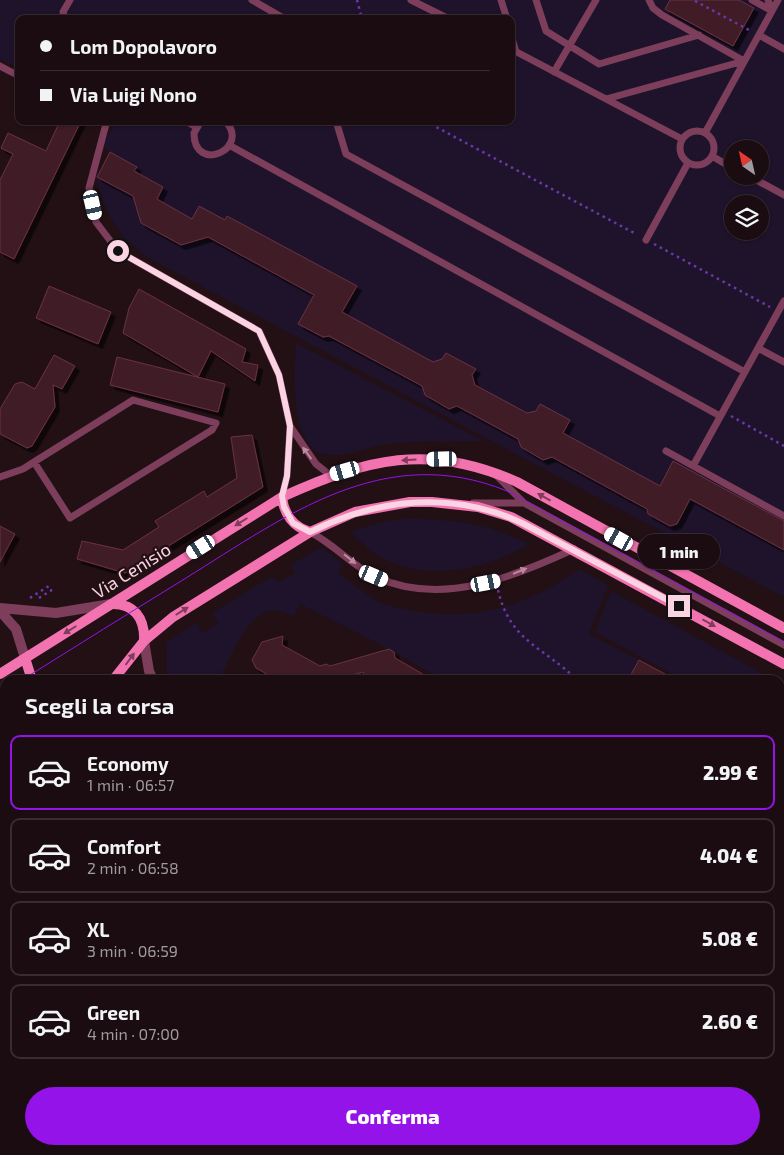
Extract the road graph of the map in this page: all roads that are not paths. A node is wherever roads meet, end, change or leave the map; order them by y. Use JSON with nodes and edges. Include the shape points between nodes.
{"nodes":[{"id":1,"x":70,"y":0,"type":"edge"},
{"id":2,"x":252,"y":0,"type":"edge"},
{"id":3,"x":411,"y":0,"type":"edge"},
{"id":4,"x":501,"y":0,"type":"edge"},
{"id":5,"x":536,"y":0,"type":"edge"},
{"id":6,"x":596,"y":0,"type":"edge"},
{"id":7,"x":649,"y":0,"type":"edge"},
{"id":8,"x":752,"y":0,"type":"edge"},
{"id":9,"x":768,"y":0,"type":"edge"},
{"id":10,"x":778,"y":0,"type":"edge"},
{"id":11,"x":772,"y":11,"type":"junction"},
{"id":12,"x":64,"y":15,"type":"edge"},
{"id":13,"x":278,"y":15,"type":"edge"},
{"id":14,"x":441,"y":15,"type":"edge"},
{"id":15,"x":505,"y":15,"type":"edge"},
{"id":16,"x":699,"y":35,"type":"junction"},
{"id":17,"x":759,"y":35,"type":"junction"},
{"id":18,"x":570,"y":46,"type":"junction"},
{"id":19,"x":784,"y":49,"type":"edge"},
{"id":20,"x":515,"y":52,"type":"edge"},
{"id":21,"x":744,"y":61,"type":"junction"},
{"id":22,"x":0,"y":66,"type":"edge"},
{"id":23,"x":554,"y":72,"type":"junction"},
{"id":24,"x":15,"y":74,"type":"edge"},
{"id":25,"x":606,"y":99,"type":"junction"},
{"id":26,"x":106,"y":125,"type":"edge"},
{"id":27,"x":198,"y":125,"type":"edge"},
{"id":28,"x":227,"y":125,"type":"edge"},
{"id":29,"x":337,"y":125,"type":"edge"},
{"id":30,"x":705,"y":133,"type":"junction"},
{"id":31,"x":682,"y":140,"type":"junction"},
{"id":32,"x":230,"y":145,"type":"junction"},
{"id":33,"x":712,"y":156,"type":"junction"},
{"id":34,"x":688,"y":163,"type":"junction"},
{"id":35,"x":724,"y":163,"type":"edge"},
{"id":36,"x":765,"y":185,"type":"edge"},
{"id":37,"x":784,"y":196,"type":"edge"},
{"id":38,"x":646,"y":240,"type":"road end"},
{"id":39,"x":784,"y":301,"type":"edge"},
{"id":40,"x":758,"y":348,"type":"junction"},
{"id":41,"x":784,"y":362,"type":"edge"},
{"id":42,"x":744,"y":372,"type":"junction"},
{"id":43,"x":721,"y":414,"type":"junction"},
{"id":44,"x":290,"y":426,"type":"junction"},
{"id":45,"x":666,"y":451,"type":"dead end"},
{"id":46,"x":34,"y":462,"type":"junction"},
{"id":47,"x":693,"y":466,"type":"junction"},
{"id":48,"x":491,"y":470,"type":"junction"},
{"id":49,"x":330,"y":475,"type":"junction"},
{"id":50,"x":0,"y":477,"type":"edge"},
{"id":51,"x":282,"y":496,"type":"junction"},
{"id":52,"x":463,"y":504,"type":"junction"},
{"id":53,"x":524,"y":504,"type":"junction"},
{"id":54,"x":784,"y":516,"type":"edge"},
{"id":55,"x":310,"y":532,"type":"junction"},
{"id":56,"x":574,"y":549,"type":"junction"},
{"id":57,"x":111,"y":604,"type":"junction"},
{"id":58,"x":0,"y":610,"type":"edge"},
{"id":59,"x":784,"y":628,"type":"edge"},
{"id":60,"x":144,"y":641,"type":"junction"},
{"id":61,"x":784,"y":645,"type":"edge"},
{"id":62,"x":25,"y":658,"type":"junction"},
{"id":63,"x":784,"y":664,"type":"edge"},
{"id":64,"x":0,"y":674,"type":"edge"},
{"id":65,"x":30,"y":675,"type":"edge"},
{"id":66,"x":120,"y":675,"type":"edge"},
{"id":67,"x":151,"y":675,"type":"edge"}],
"edges":[{"from":1,"to":12,"type":"lane"},
{"from":2,"to":13,"type":"lane"},
{"from":3,"to":14,"type":"lane"},
{"from":4,"to":15,"type":"lane"},
{"from":5,"to":18,"type":"lane","via":[[546,31]]},
{"from":6,"to":18,"type":"lane"},
{"from":7,"to":16,"type":"lane","via":[[662,15]]},
{"from":8,"to":11,"type":"lane"},
{"from":9,"to":11,"type":"lane"},
{"from":10,"to":11,"type":"lane"},
{"from":11,"to":17,"type":"lane"},
{"from":16,"to":18,"type":"lane","via":[[599,64]]},
{"from":16,"to":21,"type":"lane"},
{"from":17,"to":19,"type":"lane"},
{"from":17,"to":21,"type":"lane"},
{"from":18,"to":23,"type":"lane"},
{"from":20,"to":23,"type":"lane"},
{"from":21,"to":25,"type":"lane"},
{"from":21,"to":30,"type":"lane"},
{"from":22,"to":24,"type":"lane"},
{"from":23,"to":25,"type":"lane"},
{"from":25,"to":31,"type":"lane"},
{"from":26,"to":44,"type":"lane","via":[[89,188],[96,222],[118,251],[259,331],[279,375]]},
{"from":27,"to":32,"type":"lane","via":[[194,132],[195,144],[204,153],[221,153]]},
{"from":28,"to":32,"type":"lane","via":[[232,133]]},
{"from":29,"to":42,"type":"lane","via":[[346,154]]},
{"from":30,"to":31,"type":"lane","via":[[694,131]]},
{"from":30,"to":33,"type":"lane","via":[[712,140]]},
{"from":31,"to":34,"type":"lane","via":[[681,155]]},
{"from":32,"to":43,"type":"lane"},
{"from":33,"to":34,"type":"lane","via":[[699,165]]},
{"from":33,"to":35,"type":"lane"},
{"from":34,"to":38,"type":"lane"},
{"from":36,"to":37,"type":"lane"},
{"from":39,"to":40,"type":"lane"},
{"from":40,"to":41,"type":"lane"},
{"from":40,"to":42,"type":"lane"},
{"from":42,"to":43,"type":"lane"},
{"from":43,"to":47,"type":"lane"},
{"from":49,"to":44,"type":"lane","one_way":true,"via":[[316,464]]},
{"from":44,"to":51,"type":"lane","via":[[287,476]]},
{"from":45,"to":47,"type":"lane"},
{"from":46,"to":46,"type":"lane","via":[[133,400],[216,424],[212,430],[70,518]]},
{"from":46,"to":50,"type":"lane"},
{"from":47,"to":54,"type":"lane"},
{"from":48,"to":49,"type":"main road","name":"Via Cenisio","one_way":true,"via":[[442,459],[405,460]]},
{"from":48,"to":53,"type":"lane"},
{"from":59,"to":48,"type":"main road","name":"Via Cenisio","one_way":true},
{"from":49,"to":51,"type":"main road","name":"Via Cenisio"},
{"from":51,"to":55,"type":"main road","via":[[289,518],[297,527]]},
{"from":51,"to":57,"type":"main road","name":"Via Cenisio","one_way":true},
{"from":52,"to":53,"type":"lane"},
{"from":52,"to":55,"type":"main road","via":[[410,502],[385,505],[355,512]]},
{"from":52,"to":56,"type":"main road","via":[[502,514]]},
{"from":53,"to":61,"type":"lane"},
{"from":55,"to":56,"type":"lane","one_way":true,"via":[[374,576],[415,589],[437,590],[496,581]]},
{"from":60,"to":55,"type":"main road","one_way":true,"via":[[174,616]]},
{"from":56,"to":63,"type":"main road","one_way":true},
{"from":57,"to":58,"type":"street","via":[[56,613]]},
{"from":57,"to":60,"type":"main road","via":[[125,605],[137,612],[143,624]]},
{"from":57,"to":62,"type":"main road","name":"Via Cenisio","one_way":true},
{"from":58,"to":62,"type":"street","via":[[16,630]]},
{"from":66,"to":60,"type":"main road","one_way":true},
{"from":60,"to":67,"type":"street"},
{"from":62,"to":64,"type":"main road","name":"Via Cenisio"},
{"from":62,"to":65,"type":"main road"}]}
